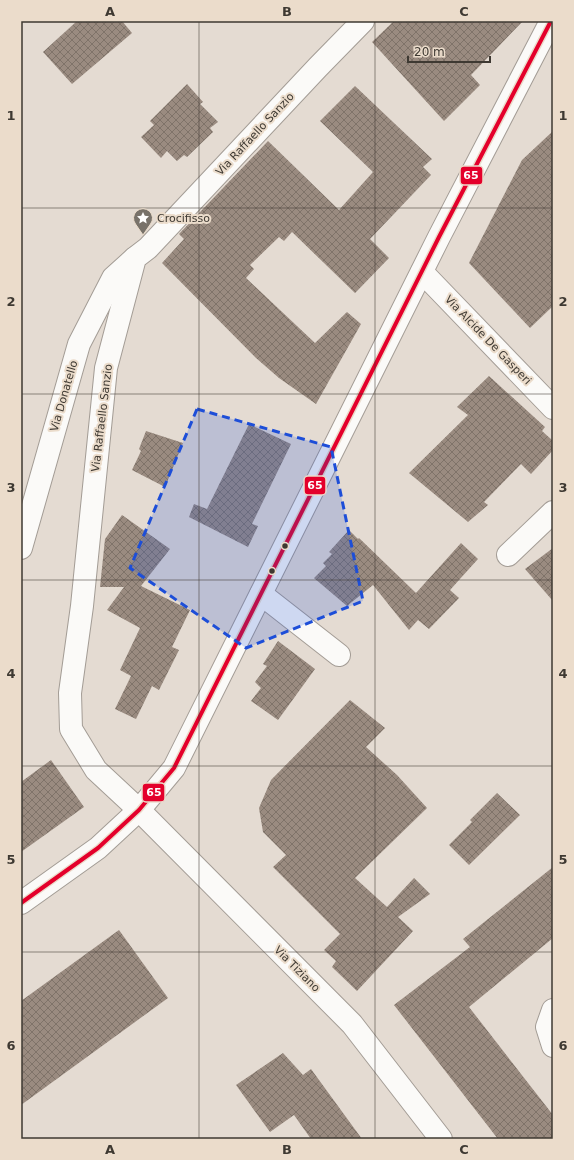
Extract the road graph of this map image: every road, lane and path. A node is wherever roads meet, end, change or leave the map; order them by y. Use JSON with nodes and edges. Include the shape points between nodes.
{"nodes":[{"id":1,"x":363,"y":21,"type":"edge"},
{"id":2,"x":549,"y":35,"type":"edge"},
{"id":3,"x":135,"y":258,"type":"junction"},
{"id":4,"x":422,"y":272,"type":"junction"},
{"id":5,"x":553,"y":408,"type":"edge"},
{"id":6,"x":553,"y":512,"type":"edge"},
{"id":7,"x":21,"y":548,"type":"edge"},
{"id":8,"x":508,"y":554,"type":"dead end"},
{"id":9,"x":261,"y":594,"type":"junction"},
{"id":10,"x":339,"y":655,"type":"dead end"},
{"id":11,"x":139,"y":810,"type":"junction"},
{"id":12,"x":21,"y":903,"type":"edge"},
{"id":13,"x":553,"y":1010,"type":"edge"},
{"id":14,"x":553,"y":1046,"type":"edge"},
{"id":15,"x":441,"y":1139,"type":"edge"}],
"edges":[{"from":1,"to":3,"type":"street","name":"Via Raffaello Sanzio","via":[[148,248]]},
{"from":2,"to":4,"type":"street"},
{"from":3,"to":7,"type":"street","name":"Via Donatello","via":[[113,278],[79,344]]},
{"from":3,"to":11,"type":"street","name":"Via Raffaello Sanzio","via":[[106,368],[82,606],[70,693],[70,729],[96,770]]},
{"from":4,"to":5,"type":"street","name":"Via Alcide De Gasperi"},
{"from":4,"to":9,"type":"street"},
{"from":6,"to":8,"type":"street"},
{"from":9,"to":10,"type":"street"},
{"from":9,"to":11,"type":"street","via":[[174,768]]},
{"from":11,"to":12,"type":"street","via":[[98,848]]},
{"from":11,"to":15,"type":"street","name":"Via Tiziano","via":[[352,1024]]},
{"from":13,"to":14,"type":"street","via":[[547,1027]]}]}
